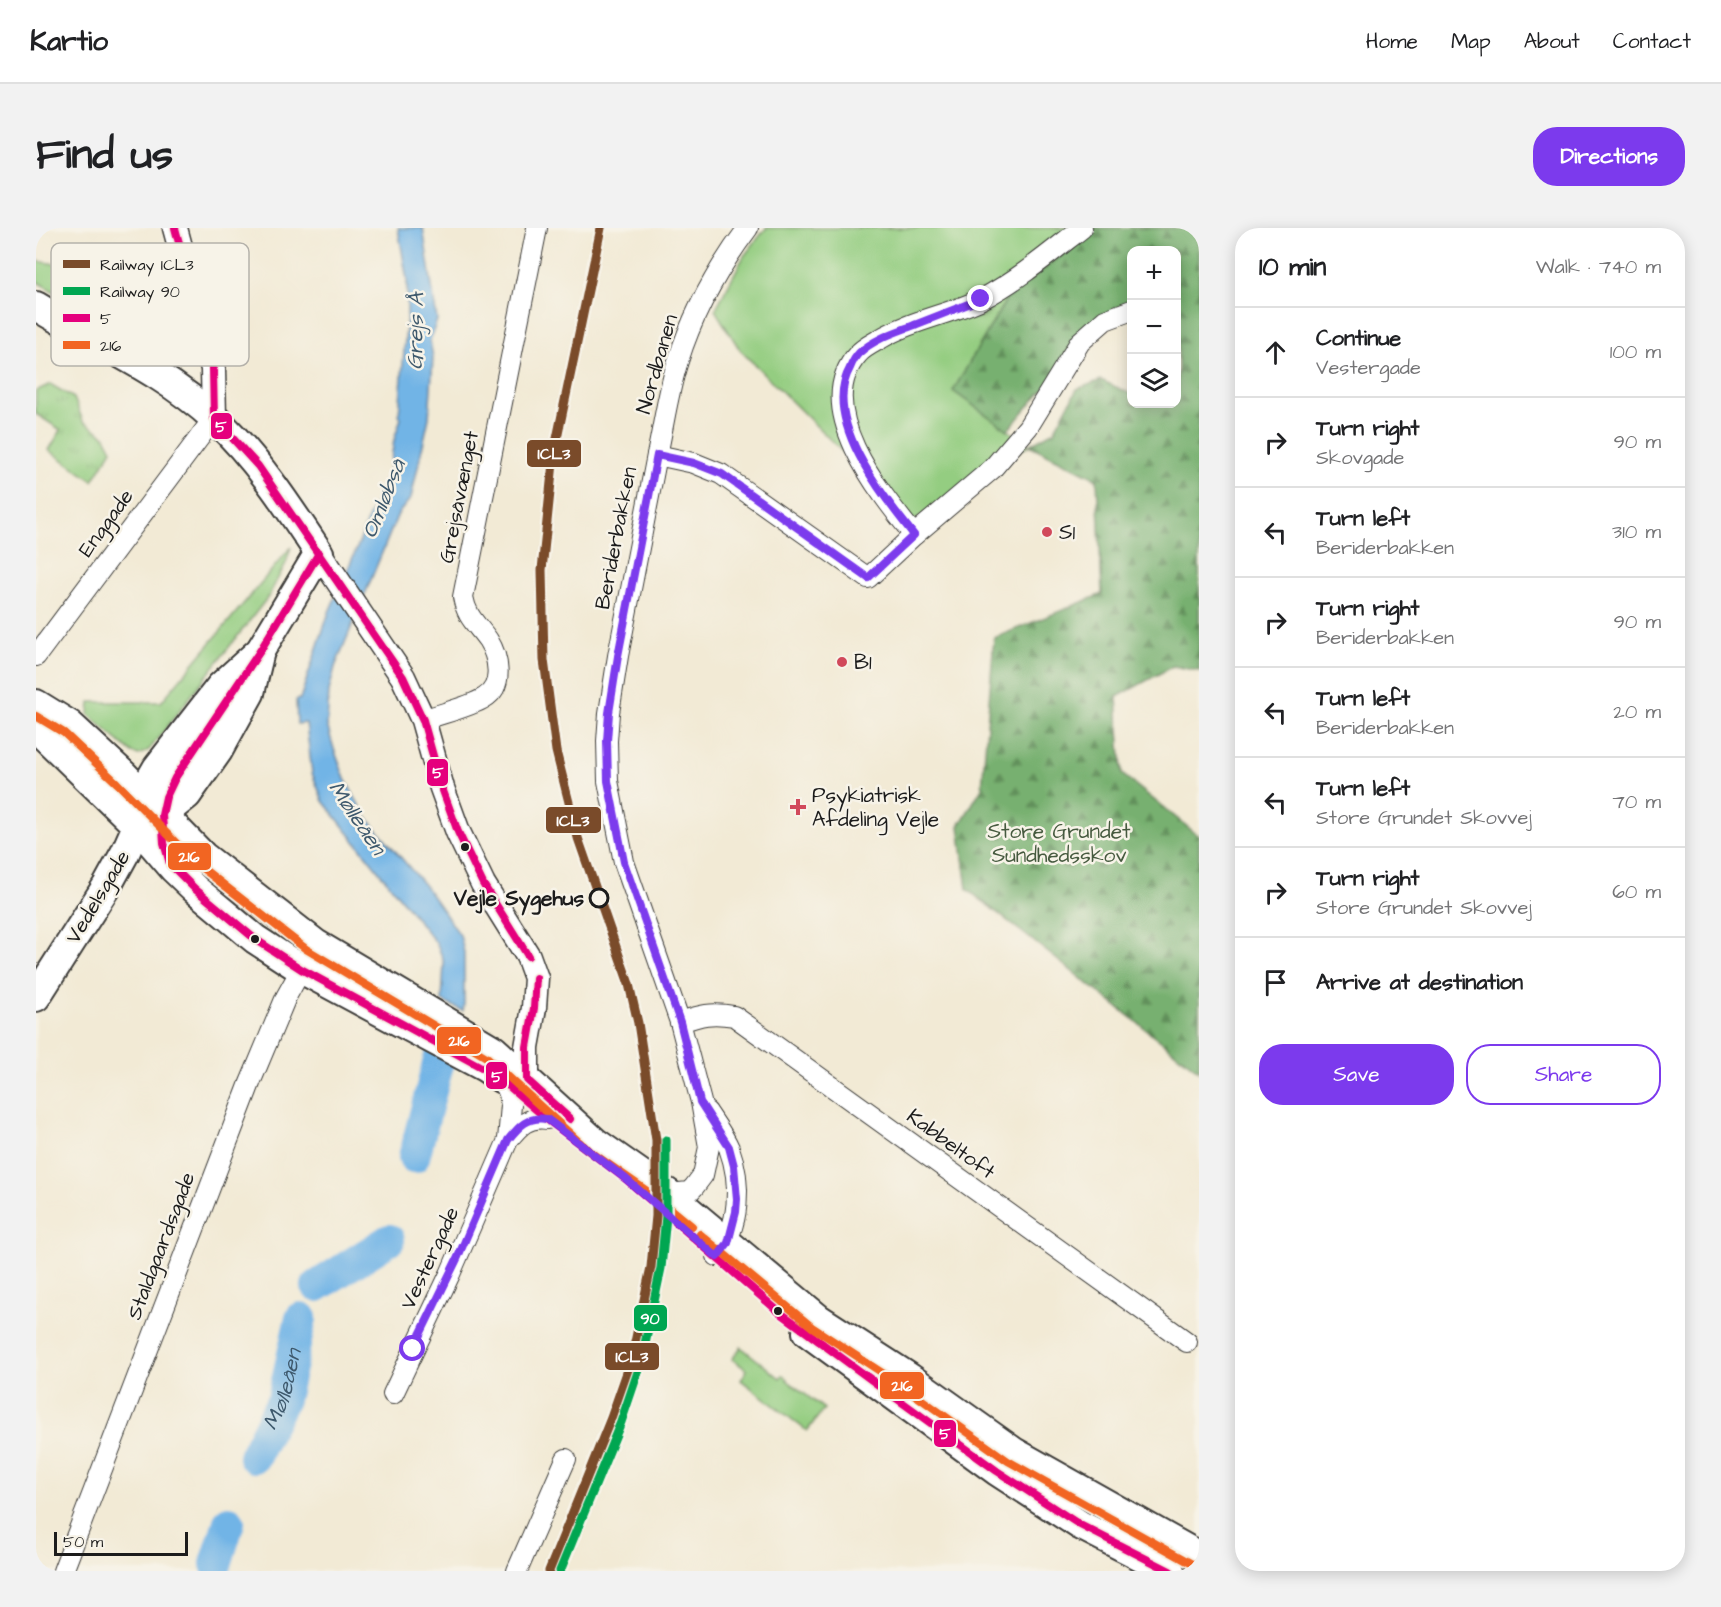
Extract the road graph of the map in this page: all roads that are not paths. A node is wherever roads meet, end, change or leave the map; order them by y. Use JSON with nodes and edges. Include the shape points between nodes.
{"nodes":[{"id":1,"x":175,"y":228,"type":"edge"},
{"id":2,"x":537,"y":228,"type":"edge"},
{"id":3,"x":748,"y":228,"type":"edge"},
{"id":4,"x":1082,"y":228,"type":"edge"},
{"id":5,"x":179,"y":243,"type":"edge"},
{"id":6,"x":36,"y":306,"type":"edge"},
{"id":7,"x":1127,"y":312,"type":"edge"},
{"id":8,"x":51,"y":315,"type":"edge"},
{"id":9,"x":138,"y":366,"type":"edge"},
{"id":10,"x":212,"y":366,"type":"edge"},
{"id":11,"x":214,"y":418,"type":"junction"},
{"id":12,"x":657,"y":455,"type":"junction"},
{"id":13,"x":914,"y":535,"type":"junction"},
{"id":14,"x":326,"y":563,"type":"junction"},
{"id":15,"x":260,"y":651,"type":"junction"},
{"id":16,"x":36,"y":656,"type":"edge"},
{"id":17,"x":36,"y":704,"type":"edge"},
{"id":18,"x":423,"y":720,"type":"junction"},
{"id":19,"x":36,"y":728,"type":"edge"},
{"id":20,"x":142,"y":794,"type":"junction"},
{"id":21,"x":150,"y":820,"type":"junction"},
{"id":22,"x":316,"y":944,"type":"junction"},
{"id":23,"x":301,"y":969,"type":"junction"},
{"id":24,"x":36,"y":997,"type":"edge"},
{"id":25,"x":680,"y":1022,"type":"junction"},
{"id":26,"x":515,"y":1081,"type":"junction"},
{"id":27,"x":700,"y":1102,"type":"junction"},
{"id":28,"x":547,"y":1119,"type":"junction"},
{"id":29,"x":508,"y":1140,"type":"junction"},
{"id":30,"x":669,"y":1194,"type":"junction"},
{"id":31,"x":722,"y":1250,"type":"junction"},
{"id":32,"x":1187,"y":1342,"type":"dead end"},
{"id":33,"x":393,"y":1394,"type":"dead end"},
{"id":34,"x":566,"y":1459,"type":"dead end"},
{"id":35,"x":1111,"y":1506,"type":"junction"},
{"id":36,"x":1199,"y":1536,"type":"edge"},
{"id":37,"x":1199,"y":1556,"type":"edge"},
{"id":38,"x":63,"y":1571,"type":"edge"},
{"id":39,"x":518,"y":1571,"type":"edge"},
{"id":40,"x":1170,"y":1571,"type":"edge"}],
"edges":[{"from":1,"to":5,"type":"street"},
{"from":2,"to":18,"type":"street","name":"Grejsåvænget","via":[[463,597],[466,611],[494,650],[499,668],[495,685],[486,698]]},
{"from":3,"to":12,"type":"street","name":"Nordbanen","via":[[726,257],[693,318],[677,362]]},
{"from":4,"to":13,"type":"street","via":[[1015,279],[981,299],[882,338],[858,354],[843,379],[844,422],[856,451]]},
{"from":6,"to":8,"type":"main road"},
{"from":7,"to":13,"type":"street","name":"Beriderbakken","via":[[1105,320],[1080,342],[1028,428],[992,469]]},
{"from":9,"to":11,"type":"main road"},
{"from":10,"to":11,"type":"street"},
{"from":11,"to":14,"type":"main road","via":[[258,466]]},
{"from":11,"to":16,"type":"street","name":"Enggade"},
{"from":12,"to":13,"type":"street","name":"Beriderbakken","via":[[722,474],[868,578]]},
{"from":12,"to":25,"type":"street","name":"Beriderbakken","via":[[609,713],[608,781],[624,862]]},
{"from":14,"to":15,"type":"main road","name":"Vedelsgade"},
{"from":14,"to":18,"type":"street","via":[[403,676]]},
{"from":15,"to":20,"type":"main road","name":"Vedelsgade","via":[[220,687],[157,768]]},
{"from":15,"to":21,"type":"main road"},
{"from":17,"to":20,"type":"main road","via":[[70,725]]},
{"from":18,"to":26,"type":"street","via":[[458,832],[483,884],[528,956],[536,978],[527,1047]]},
{"from":19,"to":21,"type":"main road"},
{"from":20,"to":21,"type":"main road","name":"Vedelsgade"},
{"from":21,"to":22,"type":"main road"},
{"from":21,"to":23,"type":"main road","via":[[170,864],[195,889],[255,939]]},
{"from":21,"to":24,"type":"main road","name":"Vedelsgade"},
{"from":22,"to":23,"type":"street","name":"Staldgaardsgade"},
{"from":22,"to":26,"type":"main road","via":[[494,1050]]},
{"from":23,"to":26,"type":"main road"},
{"from":23,"to":38,"type":"street","name":"Staldgaardsgade","via":[[249,1083]]},
{"from":25,"to":27,"type":"street","name":"Beriderbakken"},
{"from":25,"to":32,"type":"street","name":"Kabbeltoft","via":[[705,1014],[734,1016]]},
{"from":26,"to":28,"type":"main road"},
{"from":26,"to":29,"type":"street","name":"Vestergade","via":[[509,1094]]},
{"from":26,"to":30,"type":"main road"},
{"from":27,"to":30,"type":"street","name":"Beriderbakken","via":[[710,1148],[703,1174],[689,1192]]},
{"from":27,"to":31,"type":"street","name":"Beriderbakken","via":[[729,1147],[734,1166],[737,1199]]},
{"from":28,"to":29,"type":"street","name":"Vestergade","via":[[531,1119]]},
{"from":28,"to":31,"type":"main road"},
{"from":29,"to":33,"type":"street","name":"Vestergade"},
{"from":30,"to":31,"type":"main road"},
{"from":31,"to":35,"type":"main road","via":[[1014,1452]]},
{"from":31,"to":40,"type":"main road","via":[[778,1311],[997,1471],[1080,1525]]},
{"from":34,"to":39,"type":"street"},
{"from":35,"to":36,"type":"main road"},
{"from":35,"to":37,"type":"main road"}]}
